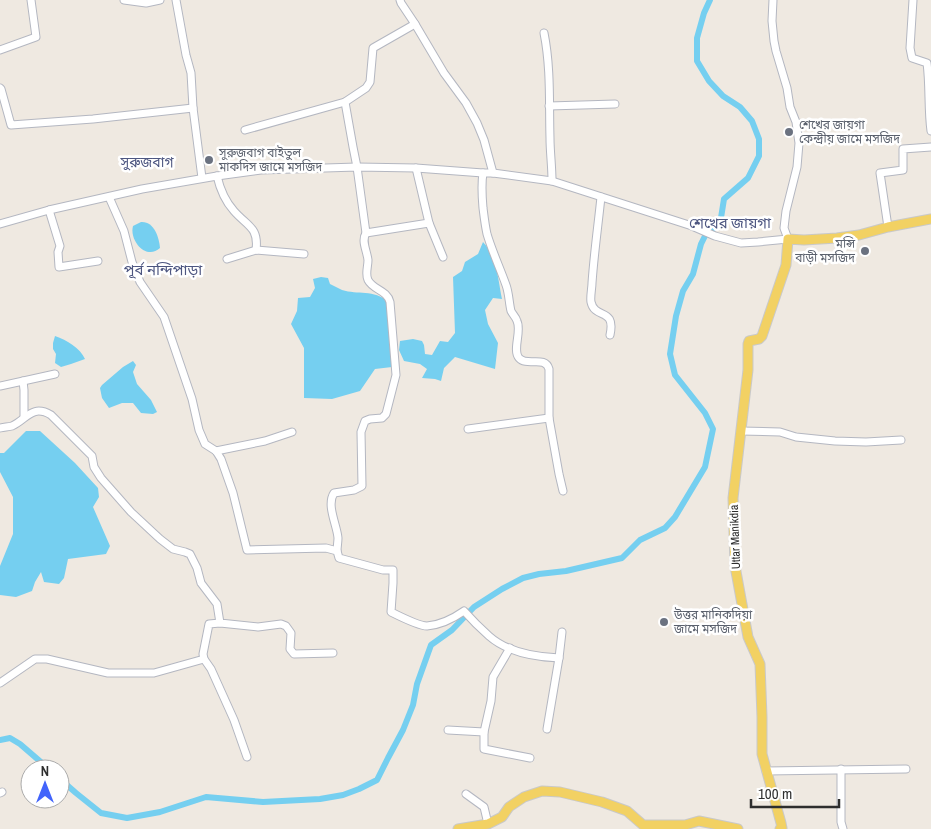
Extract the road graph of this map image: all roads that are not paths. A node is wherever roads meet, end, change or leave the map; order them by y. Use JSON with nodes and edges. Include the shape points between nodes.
{"nodes":[{"id":1,"x":31,"y":0,"type":"edge"},
{"id":2,"x":124,"y":0,"type":"edge"},
{"id":3,"x":160,"y":0,"type":"edge"},
{"id":4,"x":176,"y":0,"type":"edge"},
{"id":5,"x":400,"y":0,"type":"edge"},
{"id":6,"x":773,"y":0,"type":"edge"},
{"id":7,"x":913,"y":0,"type":"edge"},
{"id":8,"x":415,"y":24,"type":"junction"},
{"id":9,"x":544,"y":33,"type":"dead end"},
{"id":10,"x":0,"y":50,"type":"edge"},
{"id":11,"x":0,"y":88,"type":"edge"},
{"id":12,"x":345,"y":102,"type":"junction"},
{"id":13,"x":616,"y":104,"type":"dead end"},
{"id":14,"x":549,"y":106,"type":"junction"},
{"id":15,"x":193,"y":108,"type":"junction"},
{"id":16,"x":245,"y":130,"type":"dead end"},
{"id":17,"x":931,"y":132,"type":"edge"},
{"id":18,"x":931,"y":147,"type":"edge"},
{"id":19,"x":358,"y":167,"type":"junction"},
{"id":20,"x":416,"y":168,"type":"junction"},
{"id":21,"x":483,"y":173,"type":"junction"},
{"id":22,"x":493,"y":173,"type":"junction"},
{"id":23,"x":217,"y":176,"type":"junction"},
{"id":24,"x":202,"y":178,"type":"junction"},
{"id":25,"x":552,"y":181,"type":"junction"},
{"id":26,"x":109,"y":197,"type":"junction"},
{"id":27,"x":601,"y":198,"type":"junction"},
{"id":28,"x":49,"y":210,"type":"junction"},
{"id":29,"x":931,"y":219,"type":"edge"},
{"id":30,"x":429,"y":222,"type":"junction"},
{"id":31,"x":0,"y":224,"type":"edge"},
{"id":32,"x":888,"y":227,"type":"junction"},
{"id":33,"x":366,"y":233,"type":"junction"},
{"id":34,"x":788,"y":239,"type":"junction"},
{"id":35,"x":256,"y":250,"type":"junction"},
{"id":36,"x":304,"y":254,"type":"dead end"},
{"id":37,"x":443,"y":257,"type":"dead end"},
{"id":38,"x":227,"y":259,"type":"dead end"},
{"id":39,"x":98,"y":260,"type":"dead end"},
{"id":40,"x":610,"y":335,"type":"dead end"},
{"id":41,"x":55,"y":374,"type":"dead end"},
{"id":42,"x":22,"y":381,"type":"junction"},
{"id":43,"x":0,"y":386,"type":"edge"},
{"id":44,"x":24,"y":416,"type":"junction"},
{"id":45,"x":549,"y":418,"type":"junction"},
{"id":46,"x":0,"y":428,"type":"edge"},
{"id":47,"x":468,"y":429,"type":"dead end"},
{"id":48,"x":741,"y":431,"type":"junction"},
{"id":49,"x":292,"y":432,"type":"dead end"},
{"id":50,"x":901,"y":440,"type":"dead end"},
{"id":51,"x":216,"y":451,"type":"junction"},
{"id":52,"x":563,"y":492,"type":"dead end"},
{"id":53,"x":337,"y":551,"type":"junction"},
{"id":54,"x":220,"y":623,"type":"junction"},
{"id":55,"x":562,"y":632,"type":"dead end"},
{"id":56,"x":510,"y":648,"type":"junction"},
{"id":57,"x":333,"y":653,"type":"dead end"},
{"id":58,"x":559,"y":658,"type":"junction"},
{"id":59,"x":204,"y":659,"type":"junction"},
{"id":60,"x":0,"y":683,"type":"edge"},
{"id":61,"x":547,"y":729,"type":"dead end"},
{"id":62,"x":448,"y":730,"type":"dead end"},
{"id":63,"x":484,"y":732,"type":"junction"},
{"id":64,"x":247,"y":757,"type":"dead end"},
{"id":65,"x":530,"y":758,"type":"dead end"},
{"id":66,"x":841,"y":769,"type":"junction"},
{"id":67,"x":906,"y":769,"type":"dead end"},
{"id":68,"x":766,"y":770,"type":"junction"},
{"id":69,"x":466,"y":794,"type":"dead end"},
{"id":70,"x":488,"y":824,"type":"junction"},
{"id":71,"x":458,"y":829,"type":"edge"},
{"id":72,"x":738,"y":829,"type":"edge"},
{"id":73,"x":781,"y":829,"type":"edge"},
{"id":74,"x":843,"y":829,"type":"edge"}],
"edges":[{"from":1,"to":10,"type":"street","via":[[36,36]]},
{"from":2,"to":3,"type":"street","via":[[146,3]]},
{"from":4,"to":15,"type":"street","via":[[191,73]]},
{"from":5,"to":8,"type":"street"},
{"from":6,"to":34,"type":"street","via":[[776,51],[799,143],[784,228]]},
{"from":7,"to":17,"type":"street","via":[[910,48],[912,58],[927,63]]},
{"from":8,"to":12,"type":"street","via":[[373,48],[370,82]]},
{"from":8,"to":22,"type":"street","via":[[477,123]]},
{"from":9,"to":14,"type":"street","via":[[549,66]]},
{"from":11,"to":15,"type":"street","via":[[11,125]]},
{"from":12,"to":16,"type":"street"},
{"from":12,"to":19,"type":"street"},
{"from":13,"to":14,"type":"street"},
{"from":14,"to":25,"type":"street"},
{"from":15,"to":24,"type":"street"},
{"from":18,"to":32,"type":"street","via":[[903,149],[903,170],[880,173]]},
{"from":19,"to":20,"type":"street"},
{"from":19,"to":23,"type":"street","via":[[261,170]]},
{"from":19,"to":33,"type":"street"},
{"from":20,"to":21,"type":"street"},
{"from":20,"to":30,"type":"street"},
{"from":21,"to":22,"type":"street"},
{"from":21,"to":45,"type":"street","via":[[481,193],[486,227],[518,324],[516,351],[521,360],[548,365]]},
{"from":22,"to":25,"type":"street"},
{"from":23,"to":24,"type":"street"},
{"from":23,"to":35,"type":"street","via":[[219,187],[234,211],[256,234]]},
{"from":24,"to":26,"type":"street"},
{"from":25,"to":27,"type":"street"},
{"from":26,"to":28,"type":"street"},
{"from":26,"to":51,"type":"street","via":[[140,282],[164,317],[199,430],[205,444]]},
{"from":27,"to":34,"type":"street","via":[[741,243]]},
{"from":27,"to":40,"type":"street","via":[[591,302],[611,320]]},
{"from":28,"to":31,"type":"street"},
{"from":28,"to":39,"type":"street","via":[[60,246],[59,267]]},
{"from":29,"to":32,"type":"main road"},
{"from":30,"to":33,"type":"street"},
{"from":30,"to":37,"type":"street"},
{"from":32,"to":34,"type":"main road","via":[[837,238]]},
{"from":33,"to":53,"type":"street","via":[[367,278],[386,294],[390,302],[396,375],[386,414],[382,418],[365,421],[361,432],[362,486],[334,493],[332,497]]},
{"from":34,"to":48,"type":"main road","name":"Uttar Manikdia","via":[[786,265],[762,336],[748,344]]},
{"from":35,"to":36,"type":"street"},
{"from":35,"to":38,"type":"street"},
{"from":41,"to":42,"type":"street"},
{"from":42,"to":43,"type":"street"},
{"from":42,"to":44,"type":"street"},
{"from":44,"to":46,"type":"street","via":[[12,425]]},
{"from":44,"to":54,"type":"street","via":[[38,410],[51,415],[92,456],[101,478],[131,512],[160,539],[190,554],[201,583],[217,604]]},
{"from":45,"to":47,"type":"street"},
{"from":45,"to":52,"type":"street"},
{"from":48,"to":50,"type":"street","via":[[780,432],[835,441]]},
{"from":48,"to":68,"type":"main road","name":"Uttar Manikdia","via":[[733,498],[734,566],[748,637],[760,664],[762,754]]},
{"from":49,"to":51,"type":"street"},
{"from":51,"to":53,"type":"street","via":[[233,493],[247,550],[326,548]]},
{"from":53,"to":56,"type":"street","via":[[339,558],[393,570],[391,612],[426,626],[464,611],[490,637]]},
{"from":54,"to":57,"type":"street","via":[[258,627],[281,624],[291,633],[290,648],[294,654]]},
{"from":54,"to":59,"type":"street","via":[[208,624]]},
{"from":55,"to":58,"type":"street"},
{"from":56,"to":58,"type":"street","via":[[545,658]]},
{"from":56,"to":63,"type":"street","via":[[493,677]]},
{"from":58,"to":61,"type":"street"},
{"from":59,"to":60,"type":"street","via":[[154,672],[108,673],[35,659]]},
{"from":59,"to":64,"type":"street","via":[[234,720]]},
{"from":62,"to":63,"type":"street"},
{"from":63,"to":65,"type":"street","via":[[484,749]]},
{"from":66,"to":67,"type":"street"},
{"from":66,"to":68,"type":"street"},
{"from":66,"to":74,"type":"street"},
{"from":68,"to":73,"type":"main road","name":"Uttar Manikdia"},
{"from":69,"to":70,"type":"street","via":[[484,807]]},
{"from":70,"to":71,"type":"main road"},
{"from":70,"to":72,"type":"main road","via":[[502,817],[509,807],[524,797],[542,791],[602,802],[627,811],[643,825],[685,826],[699,821]]}]}
